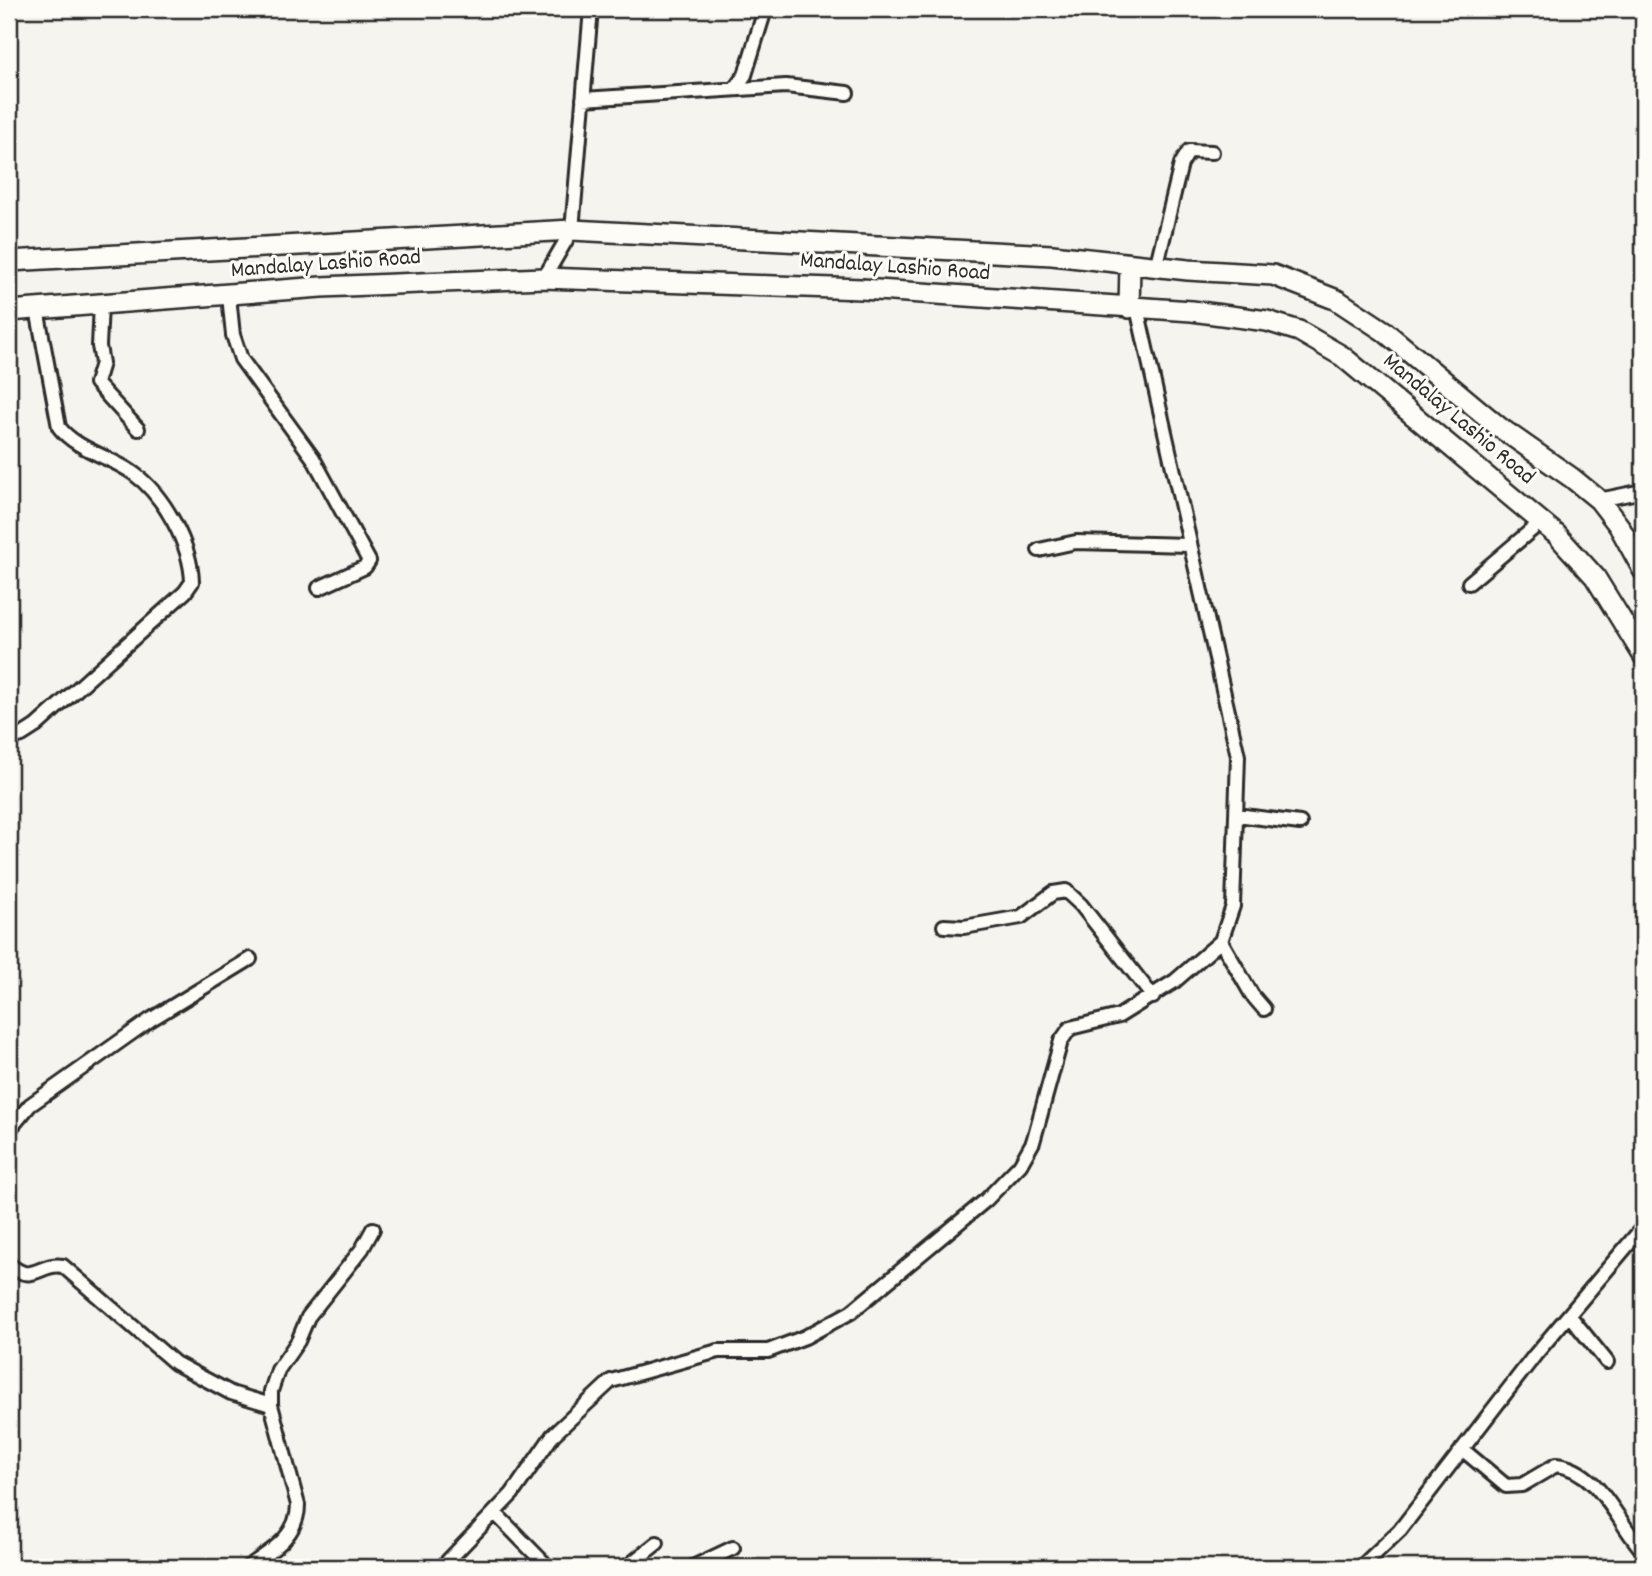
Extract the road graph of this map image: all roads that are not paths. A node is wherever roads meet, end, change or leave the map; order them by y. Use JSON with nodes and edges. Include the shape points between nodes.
{"nodes":[{"id":1,"x":591,"y":9,"type":"edge"},
{"id":2,"x":764,"y":13,"type":"dead end"},
{"id":3,"x":735,"y":88,"type":"junction"},
{"id":4,"x":847,"y":93,"type":"dead end"},
{"id":5,"x":583,"y":99,"type":"junction"},
{"id":6,"x":1212,"y":152,"type":"dead end"},
{"id":7,"x":572,"y":230,"type":"junction"},
{"id":8,"x":9,"y":261,"type":"edge"},
{"id":9,"x":1129,"y":265,"type":"junction"},
{"id":10,"x":1156,"y":268,"type":"junction"},
{"id":11,"x":544,"y":278,"type":"junction"},
{"id":12,"x":229,"y":296,"type":"junction"},
{"id":13,"x":101,"y":304,"type":"junction"},
{"id":14,"x":1133,"y":308,"type":"junction"},
{"id":15,"x":37,"y":309,"type":"junction"},
{"id":16,"x":9,"y":311,"type":"edge"},
{"id":17,"x":138,"y":429,"type":"dead end"},
{"id":18,"x":1643,"y":491,"type":"edge"},
{"id":19,"x":1599,"y":500,"type":"junction"},
{"id":20,"x":1541,"y":522,"type":"junction"},
{"id":21,"x":1189,"y":545,"type":"junction"},
{"id":22,"x":1039,"y":550,"type":"dead end"},
{"id":23,"x":1643,"y":570,"type":"edge"},
{"id":24,"x":1469,"y":583,"type":"dead end"},
{"id":25,"x":319,"y":588,"type":"dead end"},
{"id":26,"x":1643,"y":655,"type":"edge"},
{"id":27,"x":9,"y":739,"type":"edge"},
{"id":28,"x":1237,"y":815,"type":"junction"},
{"id":29,"x":1300,"y":823,"type":"dead end"},
{"id":30,"x":944,"y":926,"type":"dead end"},
{"id":31,"x":1221,"y":941,"type":"junction"},
{"id":32,"x":250,"y":959,"type":"dead end"},
{"id":33,"x":1153,"y":997,"type":"junction"},
{"id":34,"x":1264,"y":1009,"type":"dead end"},
{"id":35,"x":9,"y":1130,"type":"edge"},
{"id":36,"x":1643,"y":1227,"type":"edge"},
{"id":37,"x":373,"y":1229,"type":"dead end"},
{"id":38,"x":9,"y":1264,"type":"edge"},
{"id":39,"x":1569,"y":1315,"type":"junction"},
{"id":40,"x":1607,"y":1362,"type":"dead end"},
{"id":41,"x":271,"y":1405,"type":"junction"},
{"id":42,"x":1462,"y":1449,"type":"junction"},
{"id":43,"x":495,"y":1513,"type":"junction"},
{"id":44,"x":657,"y":1542,"type":"dead end"},
{"id":45,"x":733,"y":1548,"type":"dead end"},
{"id":46,"x":1643,"y":1551,"type":"edge"},
{"id":47,"x":248,"y":1567,"type":"edge"},
{"id":48,"x":442,"y":1567,"type":"edge"},
{"id":49,"x":548,"y":1567,"type":"edge"},
{"id":50,"x":627,"y":1567,"type":"edge"},
{"id":51,"x":693,"y":1567,"type":"edge"},
{"id":52,"x":1361,"y":1567,"type":"edge"}],
"edges":[{"from":1,"to":5,"type":"street"},
{"from":2,"to":3,"type":"street","via":[[745,75]]},
{"from":3,"to":4,"type":"street","via":[[786,86]]},
{"from":3,"to":5,"type":"street"},
{"from":5,"to":7,"type":"street"},
{"from":6,"to":10,"type":"street","via":[[1189,151],[1181,164]]},
{"from":7,"to":8,"type":"highway","name":"Mandalay Lashio Road"},
{"from":7,"to":9,"type":"highway","name":"Mandalay Lashio Road","via":[[1052,255]]},
{"from":7,"to":11,"type":"street"},
{"from":9,"to":10,"type":"highway","name":"Mandalay Lashio Road"},
{"from":9,"to":14,"type":"highway"},
{"from":10,"to":19,"type":"highway","name":"Mandalay Lashio Road","via":[[1273,275],[1337,300],[1384,331],[1499,427]]},
{"from":11,"to":12,"type":"highway","name":"Mandalay Lashio Road","via":[[321,287]]},
{"from":11,"to":14,"type":"highway","name":"Mandalay Lashio Road","via":[[862,289]]},
{"from":12,"to":13,"type":"highway","name":"Mandalay Lashio Road"},
{"from":12,"to":25,"type":"street","via":[[241,359],[313,458],[369,561]]},
{"from":13,"to":15,"type":"highway","name":"Mandalay Lashio Road"},
{"from":13,"to":17,"type":"street","via":[[102,363],[96,383]]},
{"from":14,"to":20,"type":"highway","name":"Mandalay Lashio Road","via":[[1230,314],[1278,324],[1321,342]]},
{"from":14,"to":21,"type":"street"},
{"from":15,"to":16,"type":"highway","name":"Mandalay Lashio Road"},
{"from":15,"to":27,"type":"street","via":[[59,427],[144,483],[170,518],[184,547],[192,582],[36,726]]},
{"from":18,"to":19,"type":"street"},
{"from":19,"to":23,"type":"highway","name":"Mandalay Lashio Road"},
{"from":20,"to":24,"type":"street"},
{"from":20,"to":26,"type":"highway","name":"Mandalay Lashio Road","via":[[1595,577]]},
{"from":21,"to":22,"type":"street","via":[[1076,542]]},
{"from":21,"to":28,"type":"street","via":[[1238,756]]},
{"from":28,"to":29,"type":"street"},
{"from":28,"to":31,"type":"street","via":[[1233,906]]},
{"from":30,"to":33,"type":"street","via":[[1021,917],[1053,894],[1066,891]]},
{"from":31,"to":33,"type":"street"},
{"from":31,"to":34,"type":"street"},
{"from":32,"to":35,"type":"street","via":[[150,1020],[51,1089]]},
{"from":33,"to":43,"type":"street","via":[[1119,1016],[1070,1028],[1061,1041],[1033,1142],[1020,1166],[861,1304],[782,1348],[718,1351],[611,1381],[553,1434]]},
{"from":36,"to":39,"type":"street"},
{"from":37,"to":41,"type":"street","via":[[362,1250],[308,1317],[278,1370]]},
{"from":38,"to":41,"type":"street","via":[[30,1275],[64,1266],[175,1363],[231,1393]]},
{"from":39,"to":40,"type":"street"},
{"from":39,"to":42,"type":"street"},
{"from":41,"to":47,"type":"street","via":[[298,1518],[291,1532]]},
{"from":42,"to":46,"type":"street","via":[[1506,1486],[1521,1485],[1556,1465],[1578,1469]]},
{"from":42,"to":52,"type":"street","via":[[1400,1530]]},
{"from":43,"to":48,"type":"street"},
{"from":43,"to":49,"type":"street"},
{"from":44,"to":50,"type":"street"},
{"from":45,"to":51,"type":"street"}]}
